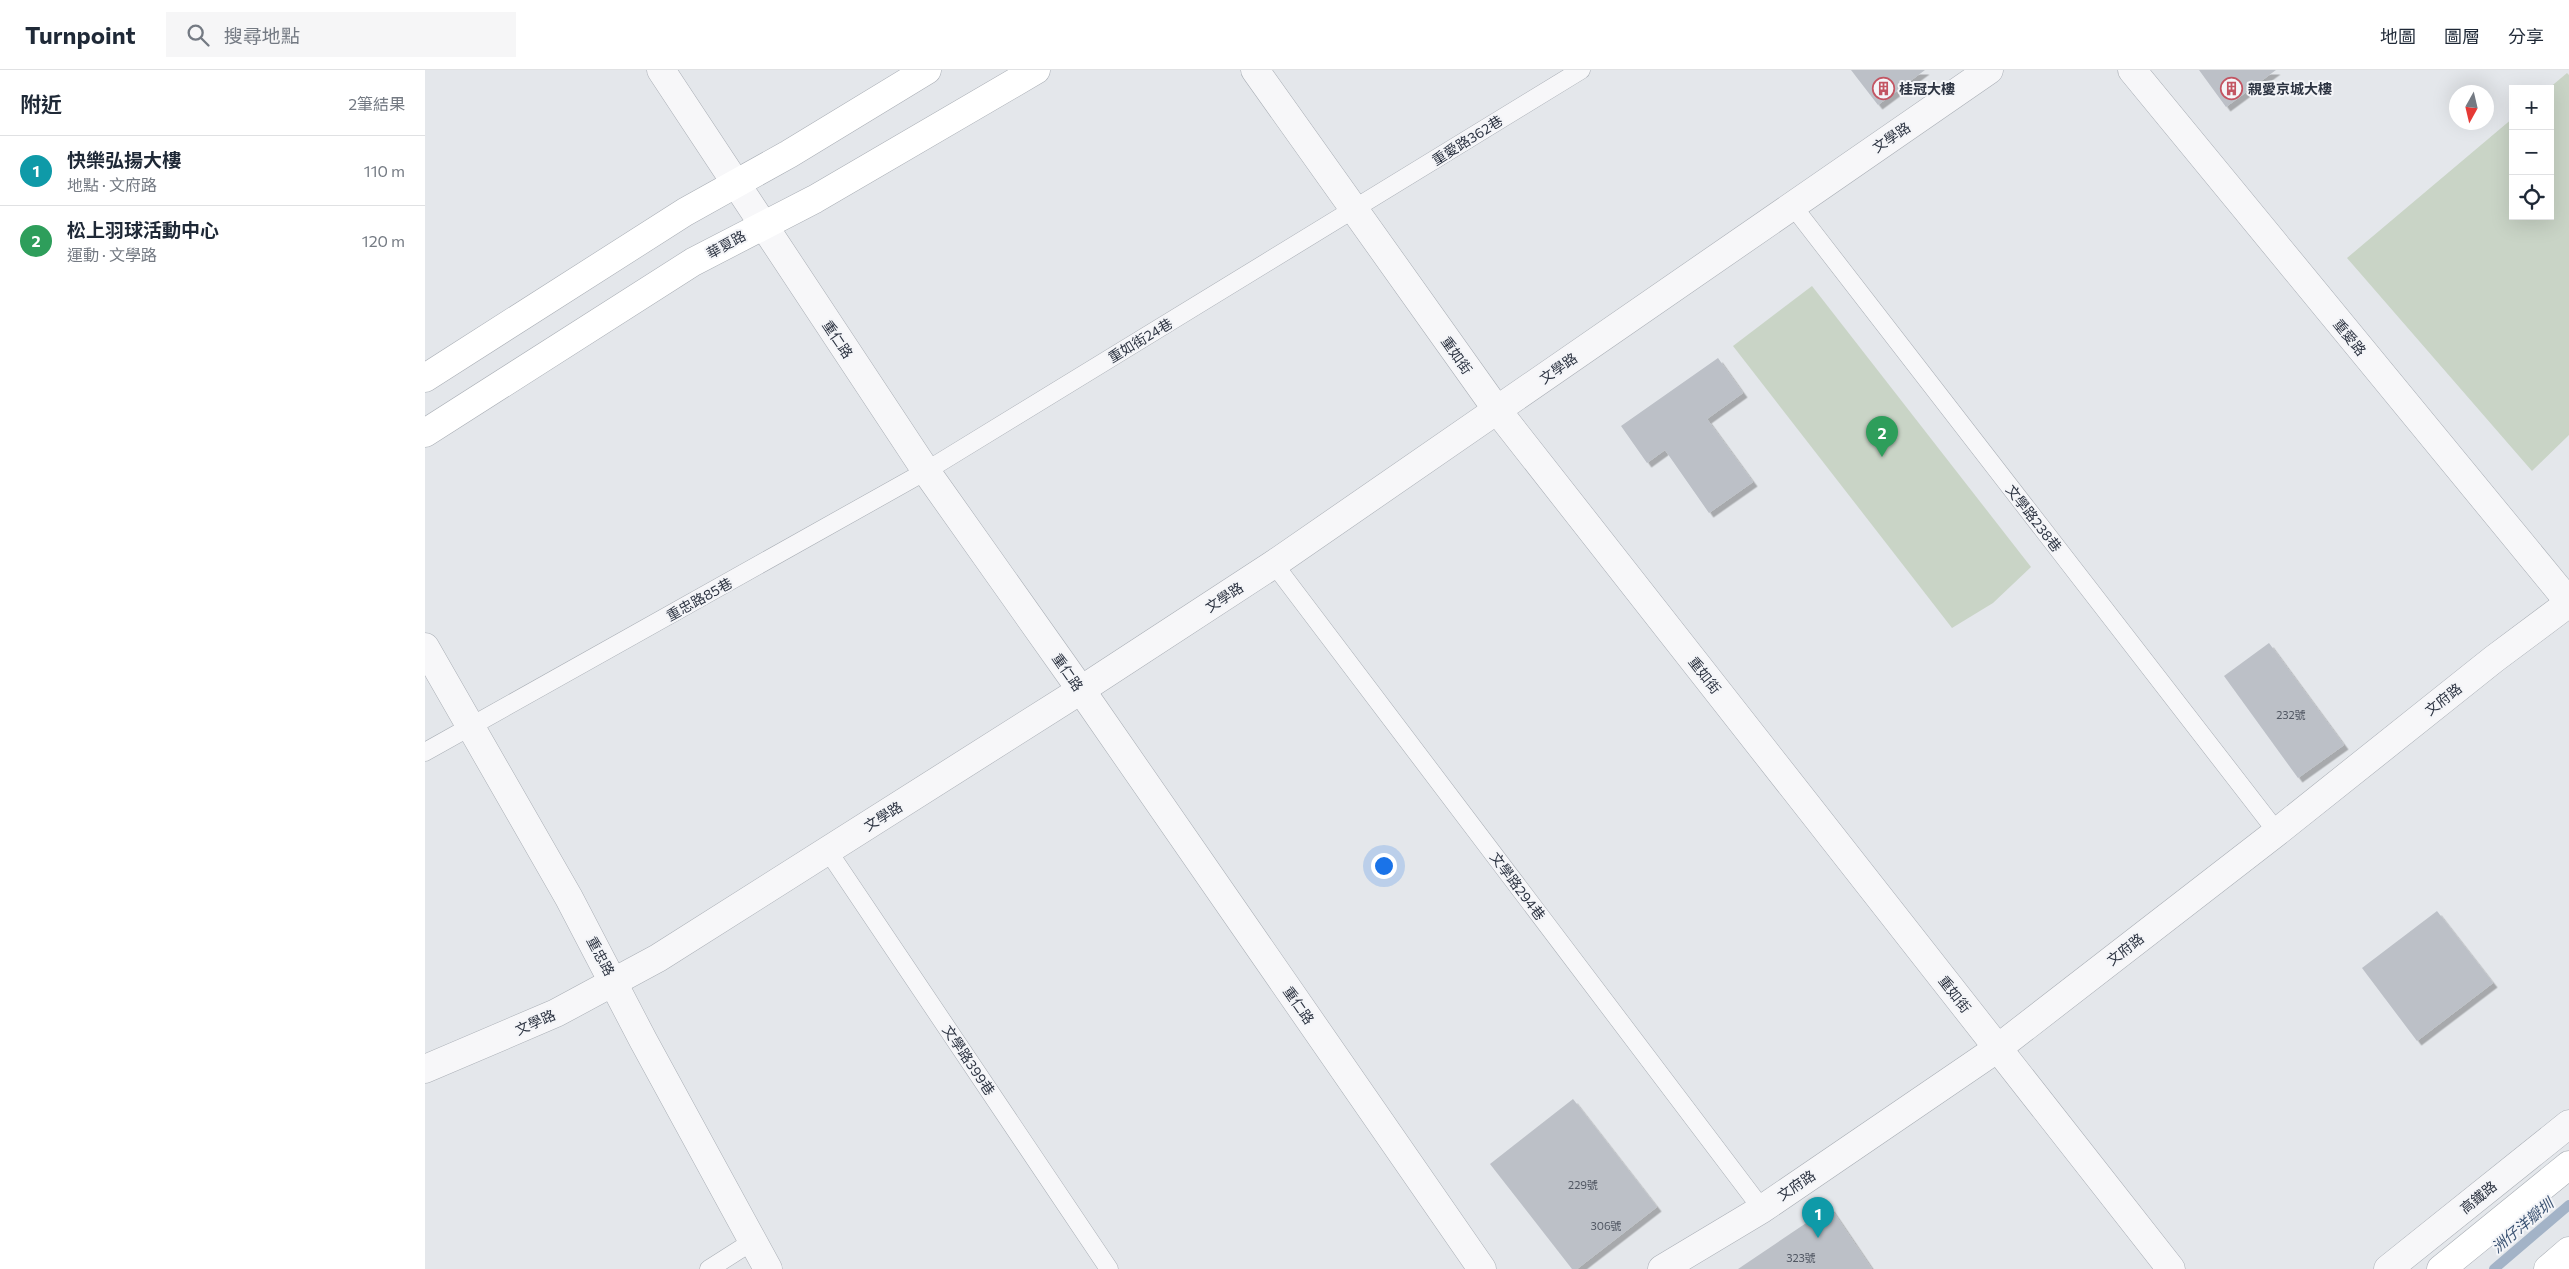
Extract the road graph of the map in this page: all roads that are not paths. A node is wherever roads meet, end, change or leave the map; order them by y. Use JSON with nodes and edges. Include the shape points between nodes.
{"nodes":[{"id":1,"x":661,"y":70,"type":"edge"},
{"id":2,"x":927,"y":70,"type":"edge"},
{"id":3,"x":1036,"y":70,"type":"edge"},
{"id":4,"x":1255,"y":70,"type":"edge"},
{"id":5,"x":1581,"y":70,"type":"edge"},
{"id":6,"x":1989,"y":70,"type":"edge"},
{"id":7,"x":2132,"y":70,"type":"edge"},
{"id":8,"x":734,"y":183,"type":"junction"},
{"id":9,"x":1792,"y":205,"type":"junction"},
{"id":10,"x":1354,"y":209,"type":"junction"},
{"id":11,"x":762,"y":225,"type":"junction"},
{"id":12,"x":425,"y":378,"type":"edge"},
{"id":13,"x":1497,"y":410,"type":"junction"},
{"id":14,"x":425,"y":433,"type":"edge"},
{"id":15,"x":926,"y":471,"type":"junction"},
{"id":16,"x":1274,"y":564,"type":"junction"},
{"id":17,"x":2569,"y":603,"type":"edge"},
{"id":18,"x":425,"y":647,"type":"edge"},
{"id":19,"x":1081,"y":690,"type":"junction"},
{"id":20,"x":472,"y":726,"type":"junction"},
{"id":21,"x":425,"y":752,"type":"edge"},
{"id":22,"x":2277,"y":832,"type":"junction"},
{"id":23,"x":828,"y":851,"type":"junction"},
{"id":24,"x":615,"y":983,"type":"junction"},
{"id":25,"x":1998,"y":1048,"type":"junction"},
{"id":26,"x":425,"y":1069,"type":"edge"},
{"id":27,"x":2569,"y":1124,"type":"edge"},
{"id":28,"x":2569,"y":1165,"type":"edge"},
{"id":29,"x":1762,"y":1209,"type":"junction"},
{"id":30,"x":753,"y":1241,"type":"junction"},
{"id":31,"x":2569,"y":1251,"type":"edge"},
{"id":32,"x":709,"y":1269,"type":"edge"},
{"id":33,"x":768,"y":1269,"type":"edge"},
{"id":34,"x":1109,"y":1269,"type":"edge"},
{"id":35,"x":1482,"y":1269,"type":"edge"},
{"id":36,"x":1662,"y":1269,"type":"edge"},
{"id":37,"x":2171,"y":1269,"type":"edge"},
{"id":38,"x":2387,"y":1269,"type":"edge"},
{"id":39,"x":2441,"y":1269,"type":"edge"},
{"id":40,"x":2547,"y":1269,"type":"edge"}],
"edges":[{"from":1,"to":8,"type":"street","name":"重仁路"},
{"from":2,"to":8,"type":"street","via":[[789,154]]},
{"from":3,"to":11,"type":"street","name":"華夏路","via":[[815,199]]},
{"from":4,"to":10,"type":"street","name":"重如街"},
{"from":5,"to":10,"type":"lane","name":"重愛路362巷"},
{"from":6,"to":9,"type":"street","name":"文學路"},
{"from":7,"to":17,"type":"street","name":"重愛路"},
{"from":8,"to":11,"type":"street","name":"重仁路"},
{"from":8,"to":12,"type":"street"},
{"from":9,"to":13,"type":"street","name":"文學路"},
{"from":9,"to":22,"type":"lane","name":"文學路238巷"},
{"from":10,"to":13,"type":"street","name":"重如街"},
{"from":10,"to":15,"type":"lane","name":"重如街24巷"},
{"from":11,"to":14,"type":"street","name":"華夏路","via":[[693,262]]},
{"from":11,"to":15,"type":"street","name":"重仁路"},
{"from":13,"to":16,"type":"street","name":"文學路"},
{"from":13,"to":25,"type":"street","name":"重如街"},
{"from":15,"to":19,"type":"street","name":"重仁路"},
{"from":15,"to":20,"type":"lane","name":"重忠路85巷"},
{"from":16,"to":19,"type":"street","name":"文學路"},
{"from":16,"to":29,"type":"lane","name":"文學路294巷"},
{"from":17,"to":22,"type":"street","name":"文府路"},
{"from":18,"to":20,"type":"street","name":"重忠路"},
{"from":19,"to":23,"type":"street","name":"文學路"},
{"from":19,"to":35,"type":"street","name":"重仁路"},
{"from":20,"to":21,"type":"lane","name":"重忠路85巷"},
{"from":20,"to":24,"type":"street","name":"重忠路"},
{"from":22,"to":25,"type":"street","name":"文府路"},
{"from":23,"to":24,"type":"street","name":"文學路"},
{"from":23,"to":34,"type":"lane","name":"文學路399巷"},
{"from":24,"to":26,"type":"street","name":"文學路","via":[[556,1013]]},
{"from":24,"to":30,"type":"street","name":"重忠路"},
{"from":25,"to":29,"type":"street","name":"文府路"},
{"from":25,"to":37,"type":"street","name":"重如街"},
{"from":27,"to":38,"type":"street","name":"高鐵路"},
{"from":28,"to":39,"type":"street"},
{"from":29,"to":36,"type":"street","name":"文府路"},
{"from":30,"to":32,"type":"lane"},
{"from":30,"to":33,"type":"street","name":"重忠路"},
{"from":31,"to":40,"type":"street"}]}
